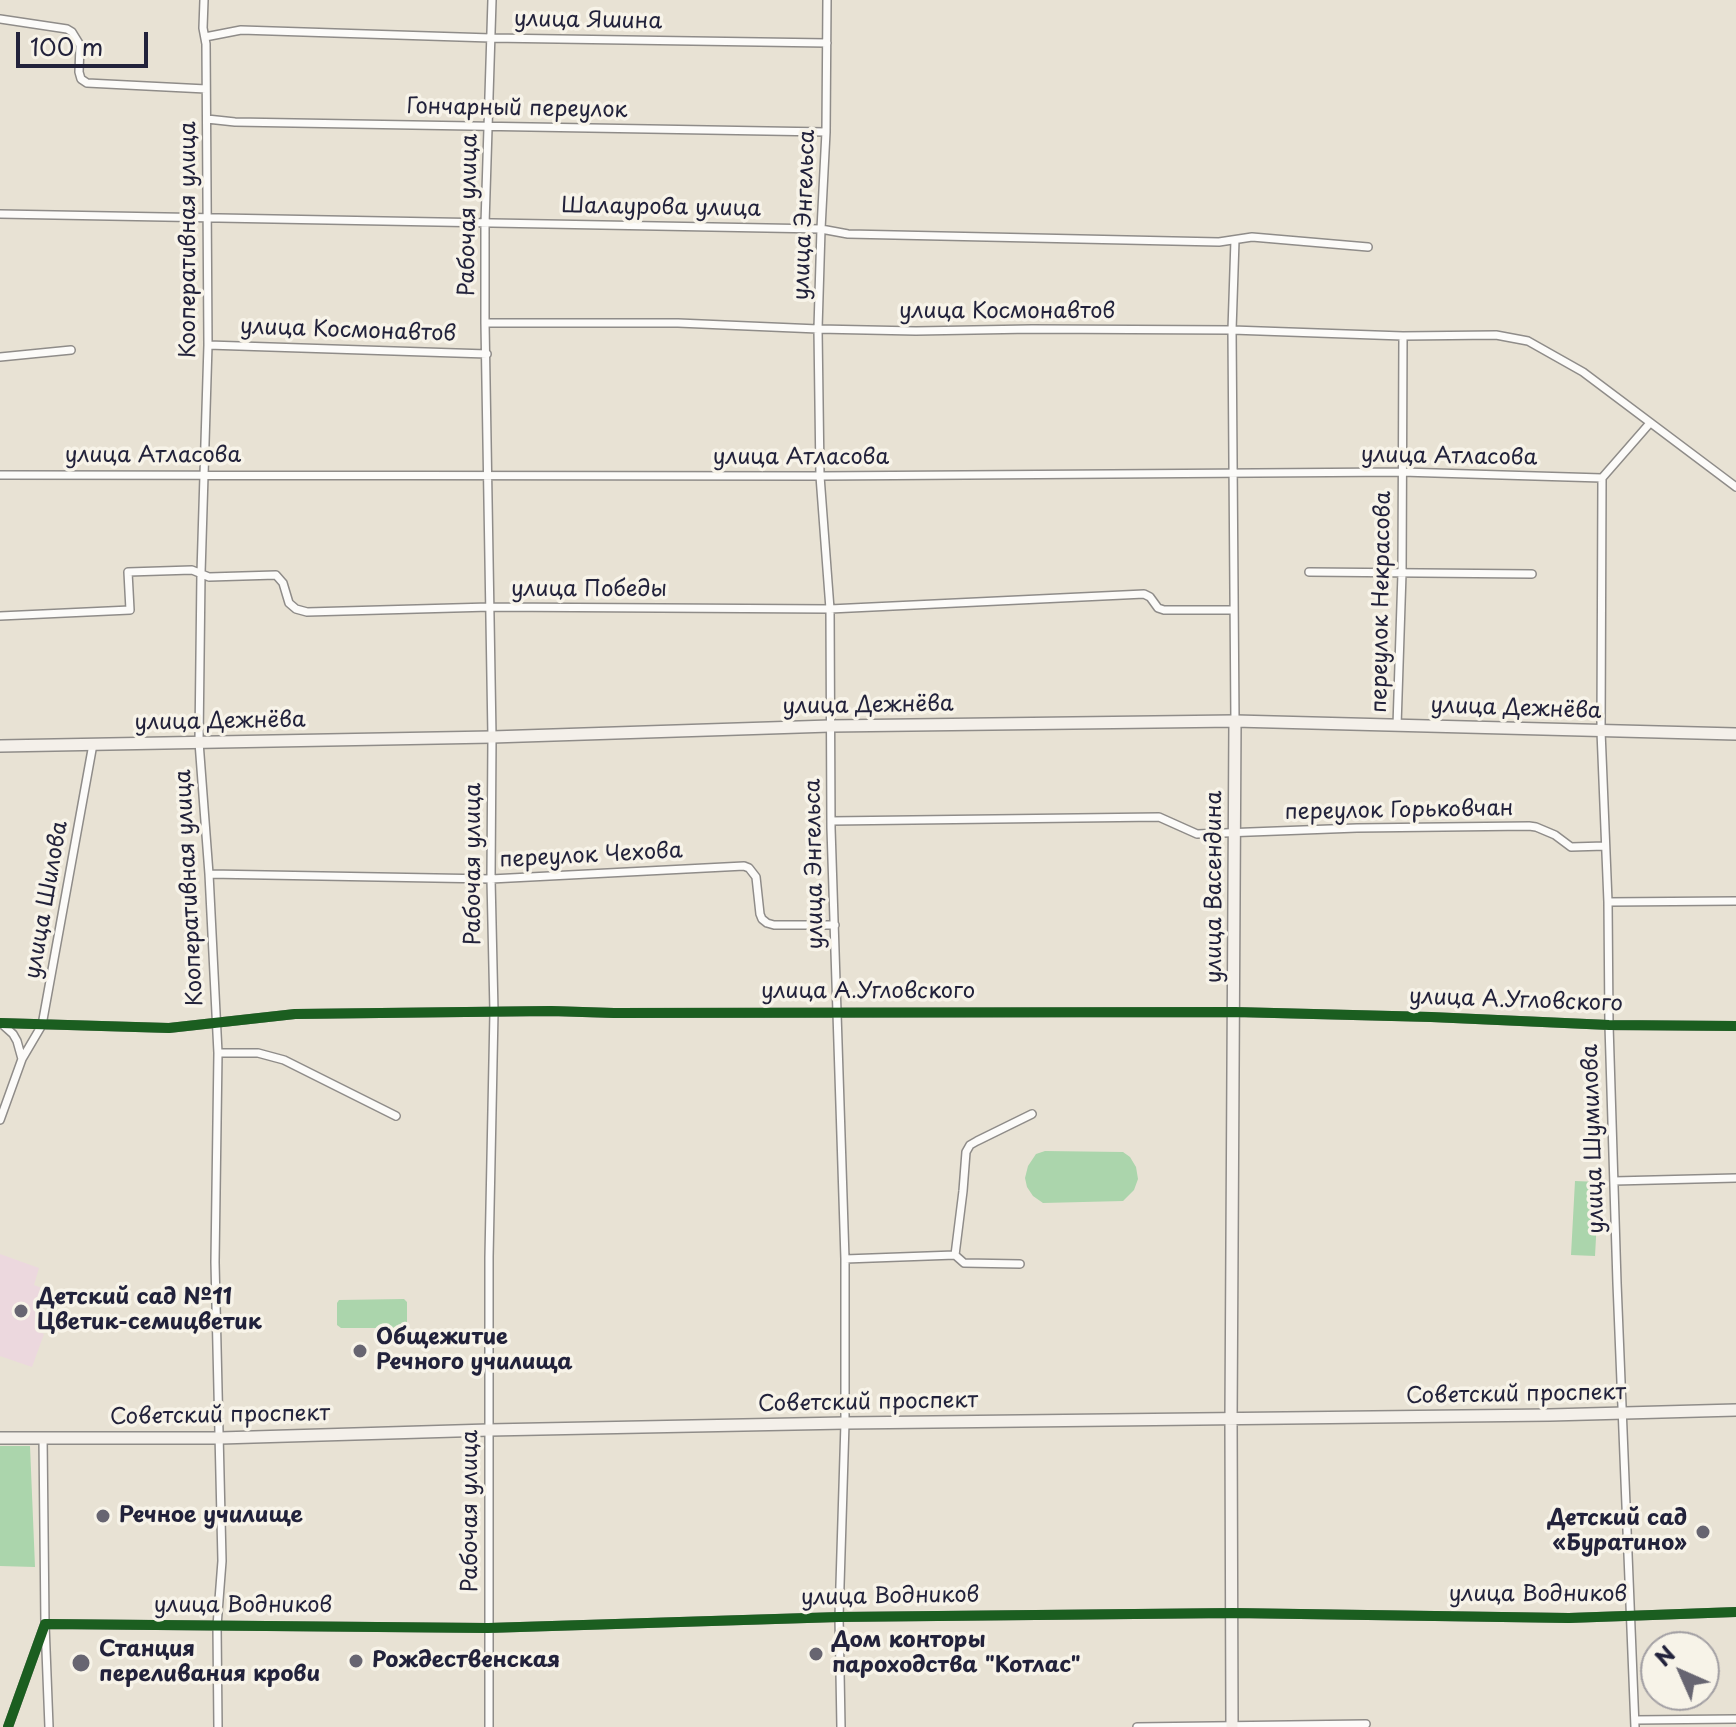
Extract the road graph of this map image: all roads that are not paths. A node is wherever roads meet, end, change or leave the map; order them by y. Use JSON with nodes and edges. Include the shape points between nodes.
{"nodes":[{"id":1,"x":204,"y":0,"type":"edge"},
{"id":2,"x":492,"y":0,"type":"edge"},
{"id":3,"x":827,"y":0,"type":"edge"},
{"id":4,"x":0,"y":19,"type":"edge"},
{"id":5,"x":205,"y":37,"type":"junction"},
{"id":6,"x":491,"y":38,"type":"junction"},
{"id":7,"x":827,"y":43,"type":"junction"},
{"id":8,"x":206,"y":89,"type":"junction"},
{"id":9,"x":207,"y":119,"type":"junction"},
{"id":10,"x":489,"y":127,"type":"junction"},
{"id":11,"x":826,"y":132,"type":"junction"},
{"id":12,"x":0,"y":214,"type":"edge"},
{"id":13,"x":207,"y":218,"type":"junction"},
{"id":14,"x":485,"y":224,"type":"junction"},
{"id":15,"x":821,"y":229,"type":"junction"},
{"id":16,"x":1235,"y":240,"type":"junction"},
{"id":17,"x":1368,"y":247,"type":"dead end"},
{"id":18,"x":485,"y":323,"type":"junction"},
{"id":19,"x":818,"y":329,"type":"junction"},
{"id":20,"x":1232,"y":330,"type":"junction"},
{"id":21,"x":1403,"y":336,"type":"junction"},
{"id":22,"x":208,"y":345,"type":"junction"},
{"id":23,"x":71,"y":350,"type":"dead end"},
{"id":24,"x":487,"y":354,"type":"junction"},
{"id":25,"x":0,"y":357,"type":"edge"},
{"id":26,"x":1650,"y":423,"type":"junction"},
{"id":27,"x":1402,"y":472,"type":"junction"},
{"id":28,"x":204,"y":474,"type":"junction"},
{"id":29,"x":488,"y":474,"type":"junction"},
{"id":30,"x":1234,"y":474,"type":"junction"},
{"id":31,"x":0,"y":475,"type":"edge"},
{"id":32,"x":820,"y":476,"type":"junction"},
{"id":33,"x":1602,"y":478,"type":"junction"},
{"id":34,"x":1736,"y":487,"type":"edge"},
{"id":35,"x":1309,"y":572,"type":"dead end"},
{"id":36,"x":201,"y":573,"type":"junction"},
{"id":37,"x":1402,"y":573,"type":"junction"},
{"id":38,"x":1532,"y":574,"type":"dead end"},
{"id":39,"x":490,"y":607,"type":"junction"},
{"id":40,"x":830,"y":609,"type":"junction"},
{"id":41,"x":1233,"y":610,"type":"junction"},
{"id":42,"x":0,"y":616,"type":"edge"},
{"id":43,"x":1235,"y":721,"type":"junction"},
{"id":44,"x":830,"y":726,"type":"junction"},
{"id":45,"x":1397,"y":726,"type":"junction"},
{"id":46,"x":1601,"y":731,"type":"junction"},
{"id":47,"x":1736,"y":734,"type":"edge"},
{"id":48,"x":492,"y":737,"type":"junction"},
{"id":49,"x":199,"y":742,"type":"junction"},
{"id":50,"x":93,"y":744,"type":"junction"},
{"id":51,"x":0,"y":746,"type":"edge"},
{"id":52,"x":831,"y":821,"type":"junction"},
{"id":53,"x":1235,"y":833,"type":"junction"},
{"id":54,"x":1605,"y":846,"type":"junction"},
{"id":55,"x":209,"y":874,"type":"junction"},
{"id":56,"x":491,"y":879,"type":"junction"},
{"id":57,"x":1736,"y":901,"type":"edge"},
{"id":58,"x":1608,"y":902,"type":"junction"},
{"id":59,"x":835,"y":925,"type":"junction"},
{"id":60,"x":494,"y":1012,"type":"junction"},
{"id":61,"x":836,"y":1012,"type":"junction"},
{"id":62,"x":1235,"y":1012,"type":"junction"},
{"id":63,"x":0,"y":1023,"type":"edge"},
{"id":64,"x":215,"y":1024,"type":"junction"},
{"id":65,"x":42,"y":1025,"type":"junction"},
{"id":66,"x":1609,"y":1025,"type":"junction"},
{"id":67,"x":1736,"y":1026,"type":"edge"},
{"id":68,"x":218,"y":1053,"type":"junction"},
{"id":69,"x":22,"y":1059,"type":"junction"},
{"id":70,"x":1032,"y":1114,"type":"dead end"},
{"id":71,"x":396,"y":1116,"type":"dead end"},
{"id":72,"x":0,"y":1120,"type":"edge"},
{"id":73,"x":1736,"y":1178,"type":"edge"},
{"id":74,"x":1614,"y":1181,"type":"junction"},
{"id":75,"x":955,"y":1255,"type":"junction"},
{"id":76,"x":845,"y":1259,"type":"junction"},
{"id":77,"x":1020,"y":1264,"type":"dead end"},
{"id":78,"x":1736,"y":1410,"type":"edge"},
{"id":79,"x":1623,"y":1414,"type":"junction"},
{"id":80,"x":1231,"y":1420,"type":"junction"},
{"id":81,"x":845,"y":1423,"type":"junction"},
{"id":82,"x":489,"y":1430,"type":"junction"},
{"id":83,"x":43,"y":1437,"type":"junction"},
{"id":84,"x":0,"y":1438,"type":"edge"},
{"id":85,"x":220,"y":1438,"type":"junction"},
{"id":86,"x":1736,"y":1612,"type":"edge"},
{"id":87,"x":1233,"y":1613,"type":"junction"},
{"id":88,"x":1631,"y":1614,"type":"junction"},
{"id":89,"x":839,"y":1617,"type":"junction"},
{"id":90,"x":45,"y":1624,"type":"junction"},
{"id":91,"x":217,"y":1626,"type":"junction"},
{"id":92,"x":488,"y":1628,"type":"junction"},
{"id":93,"x":1736,"y":1719,"type":"edge"},
{"id":94,"x":1366,"y":1724,"type":"dead end"},
{"id":95,"x":1635,"y":1724,"type":"edge"},
{"id":96,"x":8,"y":1727,"type":"edge"},
{"id":97,"x":49,"y":1727,"type":"edge"},
{"id":98,"x":218,"y":1727,"type":"edge"},
{"id":99,"x":489,"y":1727,"type":"edge"},
{"id":100,"x":841,"y":1727,"type":"edge"},
{"id":101,"x":1137,"y":1727,"type":"edge"},
{"id":102,"x":1232,"y":1727,"type":"edge"}],
"edges":[{"from":1,"to":5,"type":"street","name":"Кооперативная улица"},
{"from":2,"to":6,"type":"street","name":"Рабочая улица"},
{"from":3,"to":7,"type":"street","name":"улица Энгельса"},
{"from":4,"to":8,"type":"street","via":[[72,32],[80,45],[81,79],[87,83]]},
{"from":5,"to":6,"type":"street","name":"улица Яшина","via":[[241,30]]},
{"from":5,"to":8,"type":"street","name":"Кооперативная улица"},
{"from":6,"to":7,"type":"street","name":"улица Яшина"},
{"from":6,"to":10,"type":"street","name":"Рабочая улица"},
{"from":7,"to":11,"type":"street","name":"улица Энгельса"},
{"from":8,"to":9,"type":"street","name":"Кооперативная улица"},
{"from":9,"to":10,"type":"street","name":"Гончарный переулок"},
{"from":9,"to":13,"type":"street","name":"Кооперативная улица"},
{"from":10,"to":11,"type":"street","name":"Гончарный переулок"},
{"from":10,"to":14,"type":"street","name":"Рабочая улица"},
{"from":11,"to":15,"type":"street","name":"улица Энгельса"},
{"from":12,"to":13,"type":"street","name":"Шалаурова улица"},
{"from":13,"to":14,"type":"street","name":"Шалаурова улица"},
{"from":13,"to":22,"type":"street","name":"Кооперативная улица"},
{"from":14,"to":15,"type":"street","name":"Шалаурова улица"},
{"from":14,"to":18,"type":"street","name":"Рабочая улица"},
{"from":15,"to":16,"type":"street","name":"Шалаурова улица","via":[[848,234]]},
{"from":15,"to":19,"type":"street","name":"улица Энгельса"},
{"from":16,"to":17,"type":"street","name":"Шалаурова улица"},
{"from":16,"to":20,"type":"street","name":"улица Васендина"},
{"from":18,"to":19,"type":"street","name":"улица Космонавтов"},
{"from":18,"to":24,"type":"street","name":"Рабочая улица"},
{"from":19,"to":20,"type":"street","name":"улица Космонавтов"},
{"from":19,"to":32,"type":"street","name":"улица Энгельса"},
{"from":20,"to":21,"type":"street","name":"улица Космонавтов"},
{"from":20,"to":30,"type":"street","name":"улица Васендина"},
{"from":21,"to":26,"type":"street","name":"улица Космонавтов","via":[[1496,335],[1528,341],[1583,372]]},
{"from":21,"to":27,"type":"street","name":"переулок Некрасова"},
{"from":22,"to":24,"type":"street","name":"улица Космонавтов"},
{"from":22,"to":28,"type":"street","name":"Кооперативная улица"},
{"from":23,"to":25,"type":"street"},
{"from":24,"to":29,"type":"street","name":"Рабочая улица"},
{"from":26,"to":33,"type":"street"},
{"from":26,"to":34,"type":"street"},
{"from":27,"to":30,"type":"street","name":"улица Атласова"},
{"from":27,"to":33,"type":"street","name":"улица Атласова"},
{"from":27,"to":37,"type":"street","name":"переулок Некрасова"},
{"from":28,"to":29,"type":"street","name":"улица Атласова"},
{"from":28,"to":31,"type":"street","name":"улица Атласова"},
{"from":28,"to":36,"type":"street","name":"Кооперативная улица"},
{"from":29,"to":32,"type":"street","name":"улица Атласова"},
{"from":29,"to":39,"type":"street","name":"Рабочая улица"},
{"from":30,"to":32,"type":"street","name":"улица Атласова"},
{"from":30,"to":41,"type":"street","name":"улица Васендина"},
{"from":32,"to":40,"type":"street","name":"улица Энгельса"},
{"from":33,"to":46,"type":"street","name":"улица Шумилова"},
{"from":35,"to":37,"type":"street"},
{"from":36,"to":39,"type":"street","name":"улица Победы","via":[[276,575],[289,603],[307,612]]},
{"from":36,"to":42,"type":"street","name":"улица Победы","via":[[128,572],[130,610]]},
{"from":36,"to":49,"type":"street","name":"Кооперативная улица"},
{"from":37,"to":38,"type":"street"},
{"from":37,"to":45,"type":"street","name":"переулок Некрасова"},
{"from":39,"to":40,"type":"street","name":"улица Победы"},
{"from":39,"to":48,"type":"street","name":"Рабочая улица"},
{"from":40,"to":41,"type":"street","name":"улица Победы","via":[[1144,594],[1164,610]]},
{"from":40,"to":44,"type":"street","name":"улица Энгельса"},
{"from":41,"to":43,"type":"street","name":"улица Васендина"},
{"from":43,"to":44,"type":"main road","name":"улица Дежнёва"},
{"from":43,"to":45,"type":"main road","name":"улица Дежнёва"},
{"from":43,"to":53,"type":"main road","name":"улица Васендина"},
{"from":44,"to":48,"type":"main road","name":"улица Дежнёва"},
{"from":44,"to":52,"type":"street","name":"улица Энгельса"},
{"from":45,"to":46,"type":"main road","name":"улица Дежнёва"},
{"from":46,"to":47,"type":"main road","name":"улица Дежнёва"},
{"from":46,"to":54,"type":"street","name":"улица Шумилова"},
{"from":48,"to":49,"type":"main road","name":"улица Дежнёва"},
{"from":48,"to":56,"type":"street","name":"Рабочая улица"},
{"from":49,"to":50,"type":"main road","name":"улица Дежнёва"},
{"from":49,"to":55,"type":"street","name":"Кооперативная улица"},
{"from":50,"to":51,"type":"main road","name":"улица Дежнёва"},
{"from":50,"to":65,"type":"street","name":"улица Шилова"},
{"from":52,"to":53,"type":"street","via":[[1159,817],[1197,834]]},
{"from":52,"to":59,"type":"street","name":"улица Энгельса"},
{"from":53,"to":54,"type":"street","name":"переулок Горьковчан","via":[[1529,826],[1571,847]]},
{"from":53,"to":62,"type":"main road","name":"улица Васендина"},
{"from":54,"to":58,"type":"street","name":"улица Шумилова"},
{"from":55,"to":56,"type":"street","name":"переулок Чехова"},
{"from":55,"to":64,"type":"street","name":"Кооперативная улица"},
{"from":56,"to":59,"type":"street","name":"переулок Чехова","via":[[744,866],[756,877],[760,914],[767,923]]},
{"from":56,"to":60,"type":"street","name":"Рабочая улица"},
{"from":57,"to":58,"type":"street"},
{"from":58,"to":66,"type":"street","name":"улица Шумилова"},
{"from":59,"to":61,"type":"street","name":"улица Энгельса"},
{"from":60,"to":61,"type":"street","name":"улица А.Угловского"},
{"from":60,"to":64,"type":"street","name":"улица А.Угловского","via":[[295,1014]]},
{"from":60,"to":82,"type":"street","name":"Рабочая улица"},
{"from":61,"to":62,"type":"street","name":"улица А.Угловского"},
{"from":61,"to":76,"type":"street","name":"улица Энгельса"},
{"from":62,"to":66,"type":"street","name":"улица А.Угловского"},
{"from":62,"to":80,"type":"main road","name":"улица Васендина"},
{"from":63,"to":65,"type":"street","name":"улица А.Угловского"},
{"from":63,"to":69,"type":"street","via":[[13,1034]]},
{"from":64,"to":65,"type":"street","name":"улица А.Угловского"},
{"from":64,"to":68,"type":"street","name":"Кооперативная улица"},
{"from":65,"to":69,"type":"street","name":"улица Шилова"},
{"from":66,"to":67,"type":"street","name":"улица А.Угловского"},
{"from":66,"to":74,"type":"street","name":"улица Шумилова"},
{"from":68,"to":71,"type":"street","via":[[258,1053],[284,1060]]},
{"from":68,"to":85,"type":"street","name":"Кооперативная улица","via":[[215,1262]]},
{"from":69,"to":72,"type":"street","name":"улица Шилова"},
{"from":70,"to":75,"type":"street","via":[[970,1145],[966,1152]]},
{"from":73,"to":74,"type":"street"},
{"from":74,"to":79,"type":"street","name":"улица Шумилова"},
{"from":75,"to":76,"type":"street"},
{"from":75,"to":77,"type":"street","via":[[964,1263]]},
{"from":76,"to":81,"type":"street","name":"улица Энгельса"},
{"from":78,"to":79,"type":"main road","name":"Советский проспект"},
{"from":79,"to":80,"type":"main road","name":"Советский проспект"},
{"from":79,"to":88,"type":"street","name":"улица Шумилова"},
{"from":80,"to":81,"type":"main road","name":"Советский проспект"},
{"from":80,"to":87,"type":"main road","name":"улица Васендина"},
{"from":81,"to":82,"type":"main road","name":"Советский проспект"},
{"from":81,"to":89,"type":"street","name":"улица Энгельса"},
{"from":82,"to":85,"type":"main road","name":"Советский проспект"},
{"from":82,"to":92,"type":"street","name":"Рабочая улица"},
{"from":83,"to":84,"type":"main road","name":"Советский проспект"},
{"from":83,"to":85,"type":"main road","name":"Советский проспект"},
{"from":83,"to":90,"type":"street"},
{"from":85,"to":91,"type":"street","name":"Кооперативная улица"},
{"from":86,"to":88,"type":"street","name":"улица Водников"},
{"from":87,"to":88,"type":"street","name":"улица Водников","via":[[1569,1618]]},
{"from":87,"to":89,"type":"street","name":"улица Водников"},
{"from":87,"to":102,"type":"main road","name":"улица Васендина"},
{"from":88,"to":95,"type":"street","name":"улица Шумилова"},
{"from":89,"to":92,"type":"street","name":"улица Водников"},
{"from":89,"to":100,"type":"street","name":"улица Энгельса"},
{"from":90,"to":91,"type":"street","name":"улица Водников"},
{"from":90,"to":96,"type":"street"},
{"from":90,"to":97,"type":"street"},
{"from":91,"to":92,"type":"street","name":"улица Водников"},
{"from":91,"to":98,"type":"street","name":"Кооперативная улица"},
{"from":92,"to":99,"type":"street","name":"Рабочая улица"},
{"from":93,"to":95,"type":"street"},
{"from":94,"to":102,"type":"street"},
{"from":101,"to":102,"type":"street"}]}
